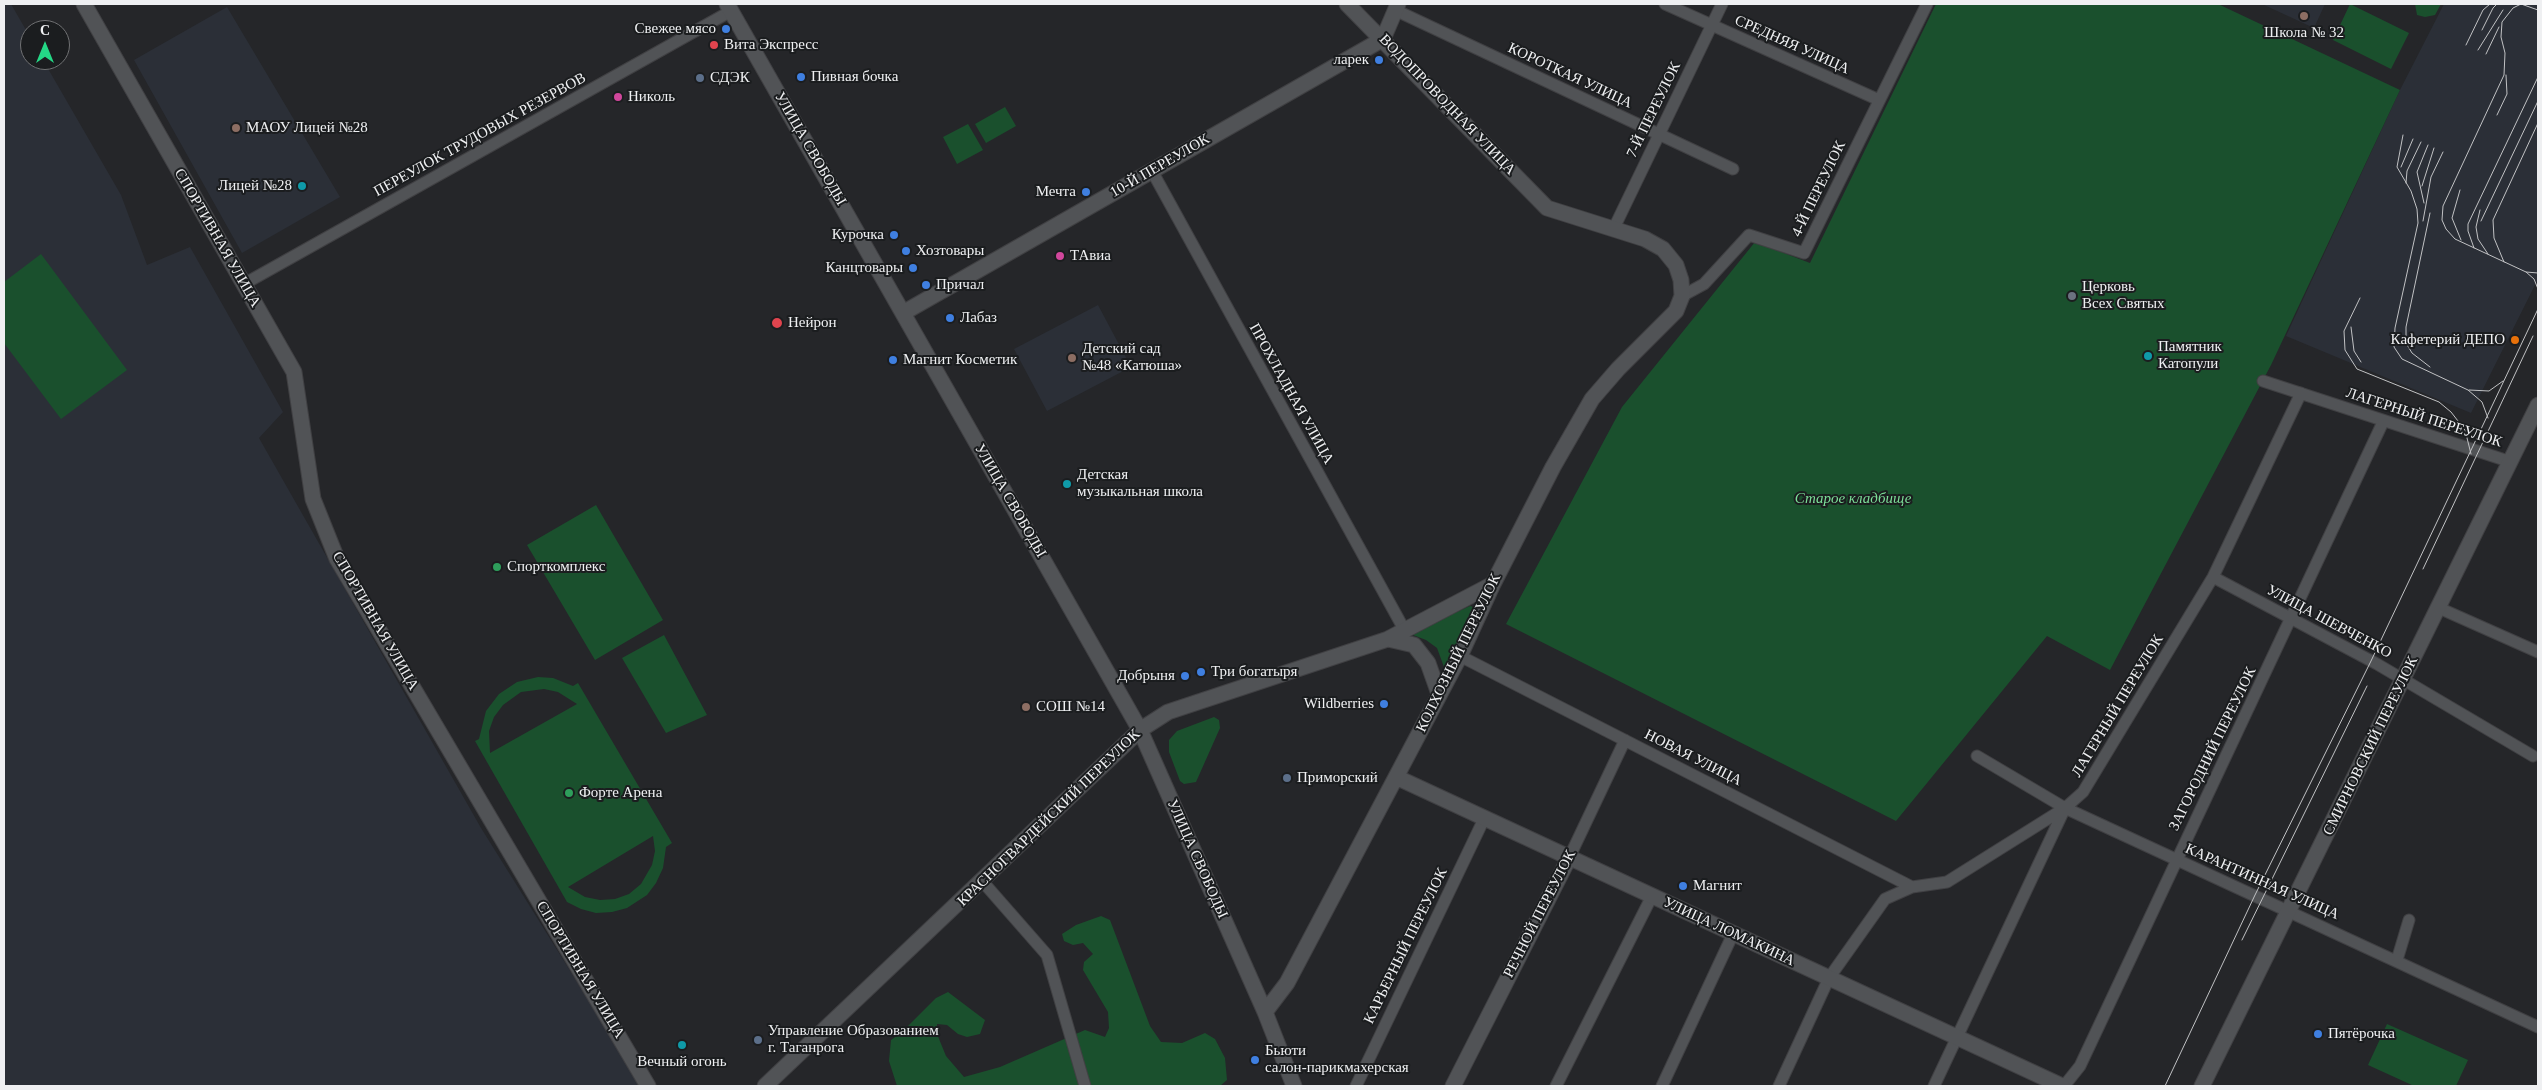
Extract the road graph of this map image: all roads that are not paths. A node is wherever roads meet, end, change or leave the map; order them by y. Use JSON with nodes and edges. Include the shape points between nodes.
{"nodes":[{"id":1,"x":84,"y":4,"type":"edge"},
{"id":2,"x":1347,"y":4,"type":"edge"},
{"id":3,"x":1665,"y":4,"type":"edge"},
{"id":4,"x":1722,"y":4,"type":"edge"},
{"id":5,"x":1927,"y":4,"type":"edge"},
{"id":6,"x":729,"y":7,"type":"edge"},
{"id":7,"x":1396,"y":7,"type":"edge"},
{"id":8,"x":1712,"y":25,"type":"junction"},
{"id":9,"x":1383,"y":39,"type":"junction"},
{"id":10,"x":1879,"y":100,"type":"junction"},
{"id":11,"x":1659,"y":134,"type":"junction"},
{"id":12,"x":1732,"y":169,"type":"dead end"},
{"id":13,"x":1152,"y":171,"type":"junction"},
{"id":14,"x":1614,"y":228,"type":"junction"},
{"id":15,"x":244,"y":284,"type":"junction"},
{"id":16,"x":1682,"y":296,"type":"junction"},
{"id":17,"x":903,"y":312,"type":"junction"},
{"id":18,"x":2263,"y":381,"type":"dead end"},
{"id":19,"x":2301,"y":393,"type":"junction"},
{"id":20,"x":2538,"y":405,"type":"edge"},
{"id":21,"x":2383,"y":422,"type":"junction"},
{"id":22,"x":2511,"y":462,"type":"junction"},
{"id":23,"x":2212,"y":577,"type":"junction"},
{"id":24,"x":1493,"y":584,"type":"junction"},
{"id":25,"x":2439,"y":608,"type":"junction"},
{"id":26,"x":2292,"y":620,"type":"junction"},
{"id":27,"x":1405,"y":631,"type":"junction"},
{"id":28,"x":1388,"y":639,"type":"junction"},
{"id":29,"x":2538,"y":652,"type":"edge"},
{"id":30,"x":1460,"y":656,"type":"junction"},
{"id":31,"x":2404,"y":680,"type":"junction"},
{"id":32,"x":1439,"y":694,"type":"junction"},
{"id":33,"x":1140,"y":730,"type":"junction"},
{"id":34,"x":1625,"y":740,"type":"junction"},
{"id":35,"x":1977,"y":756,"type":"dead end"},
{"id":36,"x":2533,"y":756,"type":"dead end"},
{"id":37,"x":1396,"y":777,"type":"junction"},
{"id":38,"x":2065,"y":808,"type":"junction"},
{"id":39,"x":1484,"y":819,"type":"junction"},
{"id":40,"x":1569,"y":858,"type":"junction"},
{"id":41,"x":2176,"y":860,"type":"junction"},
{"id":42,"x":982,"y":882,"type":"junction"},
{"id":43,"x":1912,"y":888,"type":"junction"},
{"id":44,"x":1652,"y":896,"type":"junction"},
{"id":45,"x":2290,"y":911,"type":"junction"},
{"id":46,"x":2409,"y":920,"type":"dead end"},
{"id":47,"x":1733,"y":934,"type":"junction"},
{"id":48,"x":2397,"y":960,"type":"junction"},
{"id":49,"x":1828,"y":978,"type":"junction"},
{"id":50,"x":1265,"y":1012,"type":"junction"},
{"id":51,"x":2538,"y":1027,"type":"edge"},
{"id":52,"x":1957,"y":1038,"type":"junction"},
{"id":53,"x":648,"y":1086,"type":"edge"},
{"id":54,"x":765,"y":1086,"type":"edge"},
{"id":55,"x":1085,"y":1086,"type":"edge"},
{"id":56,"x":1294,"y":1086,"type":"edge"},
{"id":57,"x":1356,"y":1086,"type":"edge"},
{"id":58,"x":1453,"y":1086,"type":"edge"},
{"id":59,"x":1556,"y":1086,"type":"edge"},
{"id":60,"x":1662,"y":1086,"type":"edge"},
{"id":61,"x":1779,"y":1086,"type":"edge"},
{"id":62,"x":1934,"y":1086,"type":"edge"},
{"id":63,"x":2063,"y":1086,"type":"edge"},
{"id":64,"x":2202,"y":1086,"type":"edge"}],
"edges":[{"from":1,"to":15,"type":"main road","name":"СПОРТИВНАЯ УЛИЦА"},
{"from":2,"to":9,"type":"main road","name":"ВОДОПРОВОДНАЯ УЛИЦА"},
{"from":3,"to":8,"type":"street","name":"СРЕДНЯЯ УЛИЦА"},
{"from":4,"to":8,"type":"street","name":"7-Й ПЕРЕУЛОК"},
{"from":5,"to":10,"type":"street","name":"4-Й ПЕРЕУЛОК"},
{"from":6,"to":15,"type":"street","name":"ПЕРЕУЛОК ТРУДОВЫХ РЕЗЕРВОВ"},
{"from":6,"to":17,"type":"main road","name":"УЛИЦА СВОБОДЫ"},
{"from":7,"to":9,"type":"main road"},
{"from":7,"to":11,"type":"street","name":"КОРОТКАЯ УЛИЦА"},
{"from":8,"to":10,"type":"street","name":"СРЕДНЯЯ УЛИЦА"},
{"from":8,"to":11,"type":"street","name":"7-Й ПЕРЕУЛОК"},
{"from":9,"to":13,"type":"main road","name":"10-Й ПЕРЕУЛОК"},
{"from":9,"to":14,"type":"main road","name":"ВОДОПРОВОДНАЯ УЛИЦА","via":[[1546,208]]},
{"from":10,"to":16,"type":"street","name":"4-Й ПЕРЕУЛОК","via":[[1804,253],[1749,235],[1704,284]]},
{"from":11,"to":12,"type":"street","name":"КОРОТКАЯ УЛИЦА"},
{"from":11,"to":14,"type":"street","name":"7-Й ПЕРЕУЛОК"},
{"from":13,"to":17,"type":"main road","name":"10-Й ПЕРЕУЛОК"},
{"from":13,"to":27,"type":"street","name":"ПРОХЛАДНАЯ УЛИЦА"},
{"from":14,"to":16,"type":"main road","via":[[1663,249],[1676,265],[1682,280]]},
{"from":15,"to":53,"type":"main road","name":"СПОРТИВНАЯ УЛИЦА","via":[[294,372],[313,499],[337,559]]},
{"from":16,"to":24,"type":"main road","name":"КОЛХОЗНЫЙ ПЕРЕУЛОК","via":[[1676,311],[1592,399]]},
{"from":17,"to":33,"type":"main road","name":"УЛИЦА СВОБОДЫ"},
{"from":18,"to":19,"type":"street","name":"ЛАГЕРНЫЙ ПЕРЕУЛОК"},
{"from":19,"to":21,"type":"street","name":"ЛАГЕРНЫЙ ПЕРЕУЛОК"},
{"from":19,"to":23,"type":"street","name":"ЛАГЕРНЫЙ ПЕРЕУЛОК"},
{"from":20,"to":22,"type":"main road","name":"СМИРНОВСКИЙ ПЕРЕУЛОК"},
{"from":21,"to":22,"type":"street","name":"ЛАГЕРНЫЙ ПЕРЕУЛОК"},
{"from":21,"to":26,"type":"street","name":"ЗАГОРОДНИЙ ПЕРЕУЛОК"},
{"from":22,"to":25,"type":"main road","name":"СМИРНОВСКИЙ ПЕРЕУЛОК"},
{"from":23,"to":26,"type":"street","name":"УЛИЦА ШЕВЧЕНКО"},
{"from":23,"to":38,"type":"street","name":"ЛАГЕРНЫЙ ПЕРЕУЛОК","via":[[2083,792]]},
{"from":24,"to":27,"type":"main road","name":"КРАСНОГВАРДЕЙСКИЙ ПЕРЕУЛОК"},
{"from":24,"to":30,"type":"main road","name":"КОЛХОЗНЫЙ ПЕРЕУЛОК"},
{"from":25,"to":29,"type":"street"},
{"from":25,"to":31,"type":"main road","name":"СМИРНОВСКИЙ ПЕРЕУЛОК"},
{"from":26,"to":31,"type":"street","name":"УЛИЦА ШЕВЧЕНКО"},
{"from":26,"to":41,"type":"street","name":"ЗАГОРОДНИЙ ПЕРЕУЛОК"},
{"from":27,"to":28,"type":"main road","name":"КРАСНОГВАРДЕЙСКИЙ ПЕРЕУЛОК"},
{"from":28,"to":32,"type":"main road","via":[[1414,645],[1428,663]]},
{"from":28,"to":33,"type":"main road","name":"КРАСНОГВАРДЕЙСКИЙ ПЕРЕУЛОК","via":[[1168,712]]},
{"from":30,"to":32,"type":"main road","name":"КОЛХОЗНЫЙ ПЕРЕУЛОК"},
{"from":30,"to":34,"type":"street","name":"НОВАЯ УЛИЦА"},
{"from":31,"to":36,"type":"street","name":"УЛИЦА ШЕВЧЕНКО"},
{"from":31,"to":45,"type":"main road","name":"СМИРНОВСКИЙ ПЕРЕУЛОК"},
{"from":32,"to":37,"type":"main road","name":"КОЛХОЗНЫЙ ПЕРЕУЛОК"},
{"from":33,"to":42,"type":"main road","name":"КРАСНОГВАРДЕЙСКИЙ ПЕРЕУЛОК"},
{"from":33,"to":50,"type":"main road","name":"УЛИЦА СВОБОДЫ"},
{"from":34,"to":40,"type":"street","name":"РЕЧНОЙ ПЕРЕУЛОК"},
{"from":34,"to":43,"type":"street","name":"НОВАЯ УЛИЦА"},
{"from":35,"to":38,"type":"street","name":"КАРАНТИННАЯ УЛИЦА"},
{"from":37,"to":39,"type":"main road","name":"УЛИЦА ЛОМАКИНА"},
{"from":37,"to":50,"type":"main road","name":"КОЛХОЗНЫЙ ПЕРЕУЛОК","via":[[1287,983]]},
{"from":38,"to":41,"type":"street","name":"КАРАНТИННАЯ УЛИЦА"},
{"from":38,"to":43,"type":"street","via":[[1947,882]]},
{"from":38,"to":52,"type":"street","name":"ЛАГЕРНЫЙ ПЕРЕУЛОК"},
{"from":39,"to":40,"type":"main road","name":"УЛИЦА ЛОМАКИНА"},
{"from":39,"to":57,"type":"street","name":"КАРЬЕРНЫЙ ПЕРЕУЛОК"},
{"from":40,"to":44,"type":"main road","name":"УЛИЦА ЛОМАКИНА"},
{"from":40,"to":58,"type":"main road","name":"РЕЧНОЙ ПЕРЕУЛОК"},
{"from":41,"to":45,"type":"street","name":"КАРАНТИННАЯ УЛИЦА"},
{"from":41,"to":63,"type":"street","name":"ЗАГОРОДНИЙ ПЕРЕУЛОК","via":[[2080,1066]]},
{"from":42,"to":54,"type":"main road","name":"КРАСНОГВАРДЕЙСКИЙ ПЕРЕУЛОК"},
{"from":42,"to":55,"type":"street","via":[[1047,955]]},
{"from":43,"to":49,"type":"street","via":[[1884,899]]},
{"from":44,"to":47,"type":"main road","name":"УЛИЦА ЛОМАКИНА"},
{"from":44,"to":59,"type":"street"},
{"from":45,"to":48,"type":"street","name":"КАРАНТИННАЯ УЛИЦА"},
{"from":45,"to":64,"type":"main road","name":"СМИРНОВСКИЙ ПЕРЕУЛОК"},
{"from":46,"to":48,"type":"street"},
{"from":47,"to":49,"type":"main road","name":"УЛИЦА ЛОМАКИНА"},
{"from":47,"to":60,"type":"street"},
{"from":48,"to":51,"type":"street","name":"КАРАНТИННАЯ УЛИЦА"},
{"from":49,"to":52,"type":"main road","name":"УЛИЦА ЛОМАКИНА"},
{"from":49,"to":61,"type":"street"},
{"from":50,"to":56,"type":"main road","name":"УЛИЦА СВОБОДЫ"},
{"from":52,"to":62,"type":"street","name":"ЛАГЕРНЫЙ ПЕРЕУЛОК"},
{"from":52,"to":63,"type":"main road","name":"УЛИЦА ЛОМАКИНА"}]}
